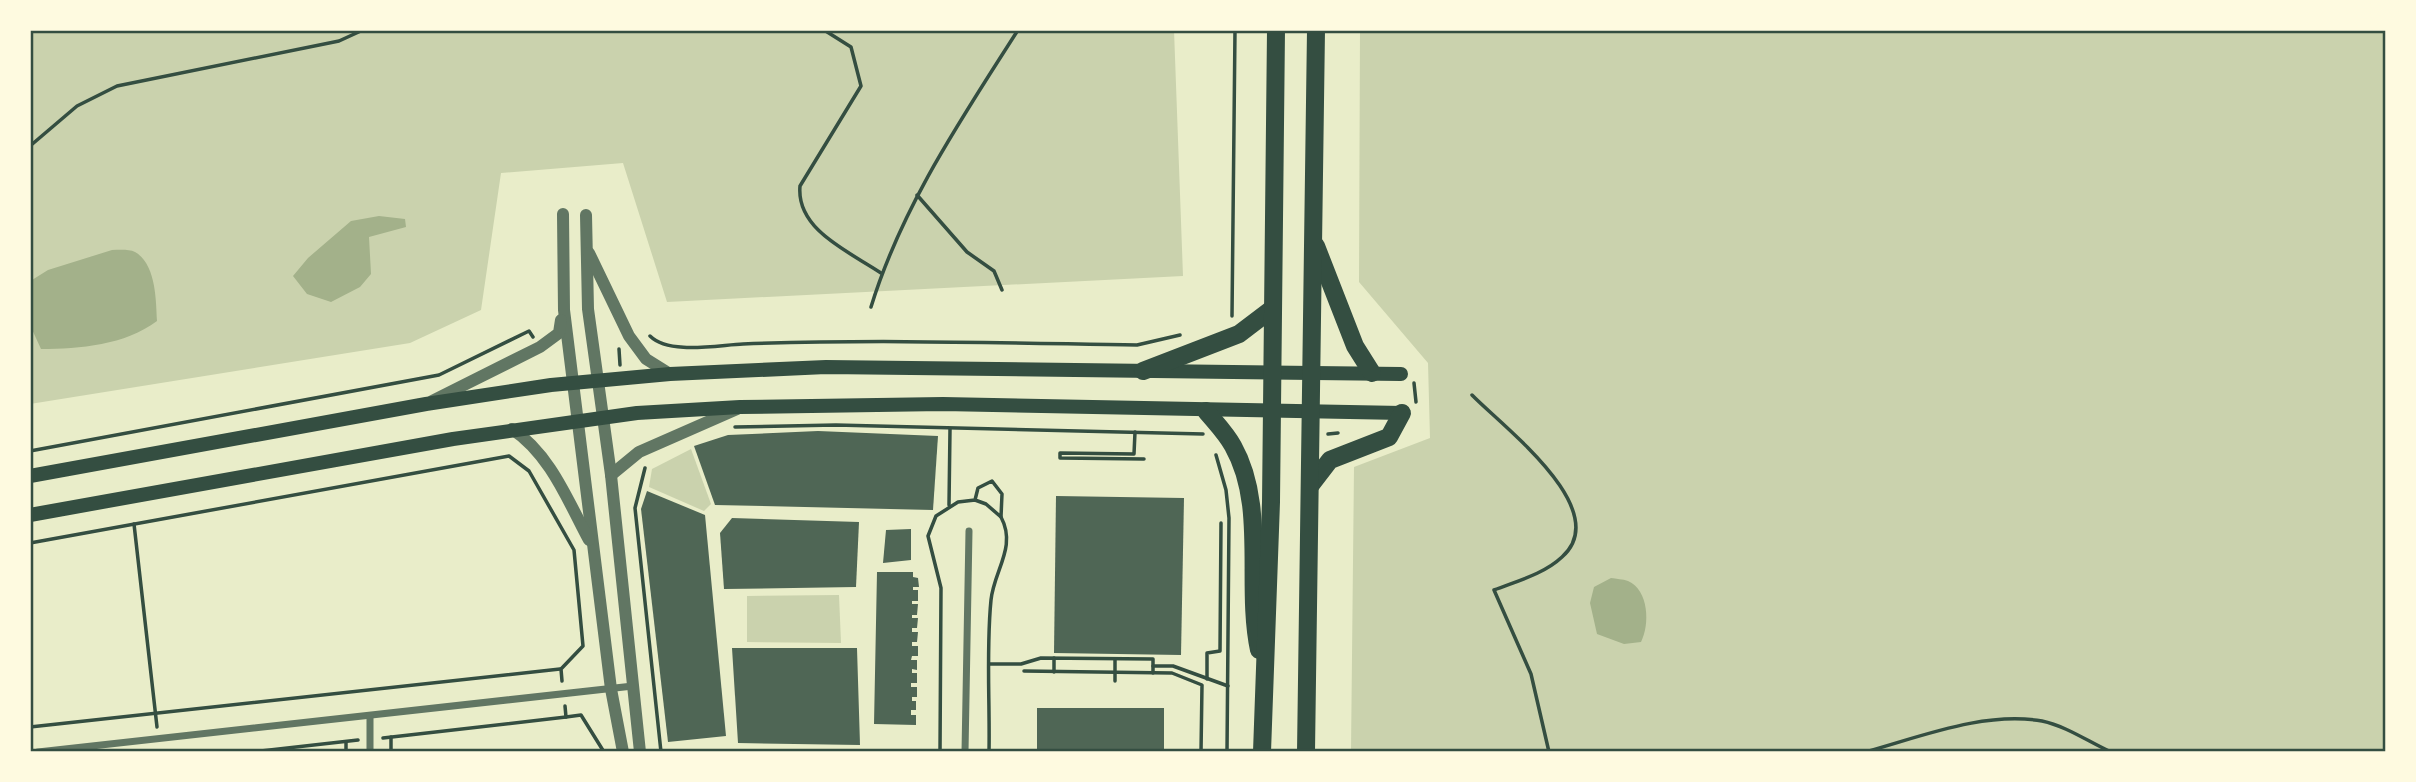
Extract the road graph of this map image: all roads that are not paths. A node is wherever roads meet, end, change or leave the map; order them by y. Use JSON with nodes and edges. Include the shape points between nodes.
{"nodes":[{"id":1,"x":1276,"y":30,"type":"edge"},
{"id":2,"x":1316,"y":30,"type":"edge"},
{"id":3,"x":563,"y":214,"type":"dead end"},
{"id":4,"x":586,"y":215,"type":"dead end"},
{"id":5,"x":1313,"y":236,"type":"junction"},
{"id":6,"x":586,"y":246,"type":"junction"},
{"id":7,"x":1272,"y":309,"type":"junction"},
{"id":8,"x":564,"y":310,"type":"junction"},
{"id":9,"x":1143,"y":372,"type":"junction"},
{"id":10,"x":1271,"y":372,"type":"junction"},
{"id":11,"x":1311,"y":372,"type":"junction"},
{"id":12,"x":1372,"y":373,"type":"junction"},
{"id":13,"x":670,"y":374,"type":"junction"},
{"id":14,"x":1401,"y":374,"type":"road end"},
{"id":15,"x":598,"y":381,"type":"junction"},
{"id":16,"x":572,"y":383,"type":"junction"},
{"id":17,"x":426,"y":404,"type":"junction"},
{"id":18,"x":740,"y":407,"type":"junction"},
{"id":19,"x":1206,"y":411,"type":"junction"},
{"id":20,"x":1271,"y":411,"type":"junction"},
{"id":21,"x":1311,"y":412,"type":"junction"},
{"id":22,"x":1402,"y":413,"type":"joint"},
{"id":23,"x":603,"y":417,"type":"junction"},
{"id":24,"x":577,"y":420,"type":"junction"},
{"id":25,"x":512,"y":429,"type":"junction"},
{"id":26,"x":611,"y":475,"type":"junction"},
{"id":27,"x":30,"y":476,"type":"edge"},
{"id":28,"x":1310,"y":486,"type":"junction"},
{"id":29,"x":30,"y":515,"type":"edge"},
{"id":30,"x":969,"y":531,"type":"dead end"},
{"id":31,"x":593,"y":546,"type":"junction"},
{"id":32,"x":1265,"y":677,"type":"junction"},
{"id":33,"x":633,"y":686,"type":"junction"},
{"id":34,"x":611,"y":689,"type":"junction"},
{"id":35,"x":370,"y":716,"type":"junction"},
{"id":36,"x":38,"y":752,"type":"edge"},
{"id":37,"x":370,"y":752,"type":"edge"},
{"id":38,"x":623,"y":752,"type":"edge"},
{"id":39,"x":640,"y":752,"type":"edge"},
{"id":40,"x":965,"y":752,"type":"edge"},
{"id":41,"x":1262,"y":752,"type":"edge"},
{"id":42,"x":1306,"y":752,"type":"edge"}],
"edges":[{"from":1,"to":7,"type":"main road"},
{"from":2,"to":5,"type":"main road"},
{"from":3,"to":8,"type":"street"},
{"from":4,"to":6,"type":"street"},
{"from":5,"to":11,"type":"main road"},
{"from":5,"to":12,"type":"main road","via":[[1355,346]]},
{"from":6,"to":13,"type":"street","via":[[629,336],[646,359]]},
{"from":6,"to":15,"type":"street","via":[[588,309]]},
{"from":7,"to":9,"type":"main road","via":[[1240,334]]},
{"from":7,"to":10,"type":"main road"},
{"from":8,"to":16,"type":"street"},
{"from":8,"to":17,"type":"street","via":[[559,333],[540,347]]},
{"from":9,"to":10,"type":"main road"},
{"from":9,"to":13,"type":"main road","via":[[826,367]]},
{"from":10,"to":11,"type":"main road"},
{"from":10,"to":20,"type":"main road"},
{"from":11,"to":12,"type":"main road"},
{"from":11,"to":21,"type":"main road"},
{"from":12,"to":14,"type":"main road"},
{"from":13,"to":15,"type":"main road"},
{"from":15,"to":16,"type":"main road"},
{"from":15,"to":23,"type":"street"},
{"from":16,"to":17,"type":"main road"},
{"from":16,"to":24,"type":"street"},
{"from":17,"to":27,"type":"main road"},
{"from":18,"to":19,"type":"main road","via":[[943,404]]},
{"from":18,"to":23,"type":"main road"},
{"from":18,"to":26,"type":"street","via":[[639,452]]},
{"from":19,"to":20,"type":"main road"},
{"from":19,"to":32,"type":"main road","via":[[1233,446],[1250,495],[1253,622]]},
{"from":20,"to":21,"type":"main road"},
{"from":20,"to":32,"type":"main road"},
{"from":21,"to":22,"type":"main road"},
{"from":21,"to":28,"type":"main road"},
{"from":22,"to":28,"type":"main road","via":[[1389,436],[1329,460]]},
{"from":23,"to":24,"type":"main road"},
{"from":23,"to":26,"type":"street"},
{"from":24,"to":25,"type":"main road"},
{"from":24,"to":31,"type":"street"},
{"from":25,"to":29,"type":"main road"},
{"from":25,"to":31,"type":"street","via":[[531,442],[546,463]]},
{"from":26,"to":33,"type":"street"},
{"from":28,"to":42,"type":"main road"},
{"from":30,"to":40,"type":"street"},
{"from":31,"to":34,"type":"street"},
{"from":32,"to":41,"type":"main road"},
{"from":33,"to":34,"type":"street"},
{"from":33,"to":39,"type":"street"},
{"from":34,"to":35,"type":"street"},
{"from":34,"to":38,"type":"street"},
{"from":35,"to":36,"type":"street"},
{"from":35,"to":37,"type":"street"}]}
